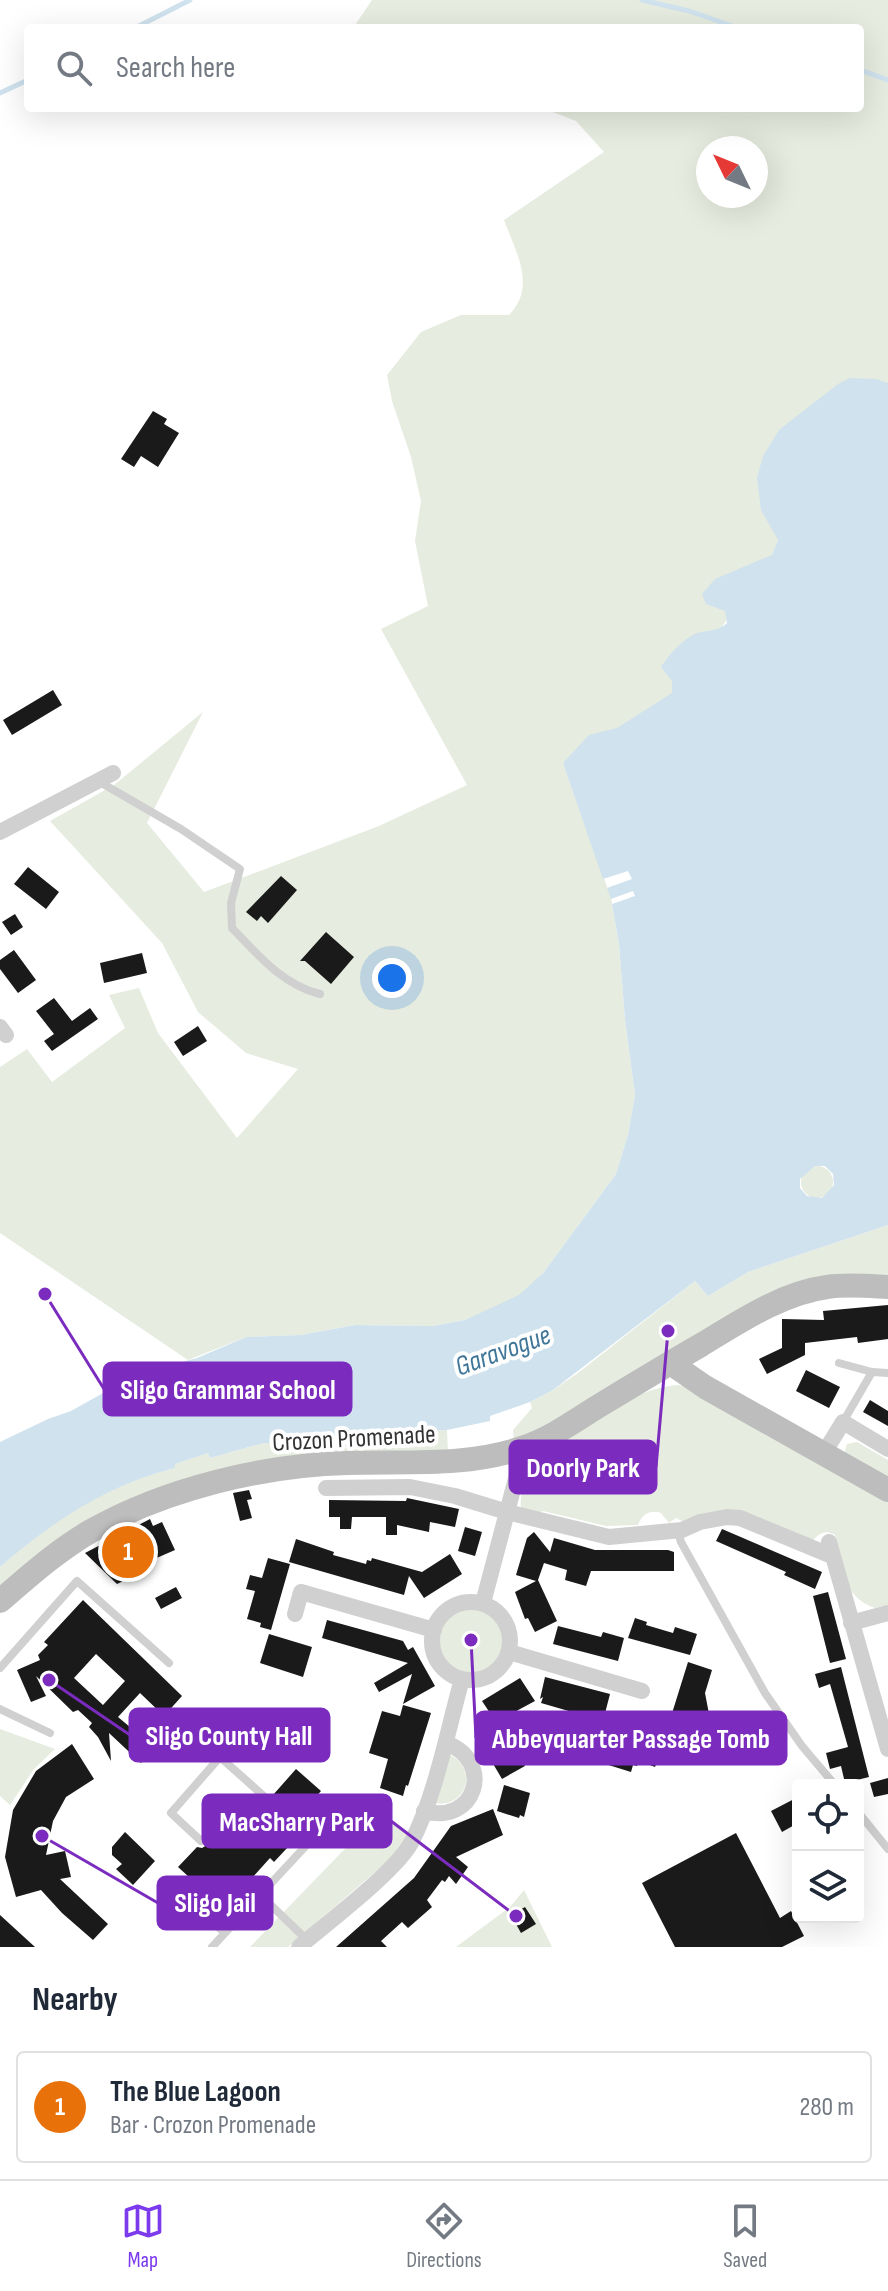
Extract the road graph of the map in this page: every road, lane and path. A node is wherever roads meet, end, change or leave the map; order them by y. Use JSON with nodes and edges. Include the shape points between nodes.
{"nodes":[{"id":1,"x":106,"y":777,"type":"joint"},
{"id":2,"x":0,"y":832,"type":"edge"},
{"id":3,"x":320,"y":994,"type":"dead end"},
{"id":4,"x":888,"y":1287,"type":"edge"},
{"id":5,"x":673,"y":1361,"type":"junction"},
{"id":6,"x":839,"y":1363,"type":"dead end"},
{"id":7,"x":872,"y":1372,"type":"junction"},
{"id":8,"x":888,"y":1373,"type":"edge"},
{"id":9,"x":843,"y":1422,"type":"junction"},
{"id":10,"x":524,"y":1448,"type":"junction"},
{"id":11,"x":888,"y":1449,"type":"edge"},
{"id":12,"x":824,"y":1453,"type":"junction"},
{"id":13,"x":326,"y":1488,"type":"dead end"},
{"id":14,"x":888,"y":1490,"type":"edge"},
{"id":15,"x":507,"y":1512,"type":"junction"},
{"id":16,"x":674,"y":1530,"type":"junction"},
{"id":17,"x":0,"y":1601,"type":"edge"},
{"id":18,"x":483,"y":1603,"type":"junction"},
{"id":19,"x":888,"y":1613,"type":"edge"},
{"id":20,"x":295,"y":1614,"type":"dead end"},
{"id":21,"x":851,"y":1623,"type":"junction"},
{"id":22,"x":434,"y":1630,"type":"junction"},
{"id":23,"x":509,"y":1652,"type":"junction"},
{"id":24,"x":169,"y":1663,"type":"dead end"},
{"id":25,"x":0,"y":1668,"type":"edge"},
{"id":26,"x":462,"y":1679,"type":"junction"},
{"id":27,"x":642,"y":1691,"type":"dead end"},
{"id":28,"x":0,"y":1709,"type":"edge"},
{"id":29,"x":50,"y":1733,"type":"dead end"},
{"id":30,"x":446,"y":1743,"type":"junction"},
{"id":31,"x":888,"y":1749,"type":"edge"},
{"id":32,"x":830,"y":1779,"type":"edge"},
{"id":33,"x":424,"y":1811,"type":"junction"},
{"id":34,"x":864,"y":1819,"type":"edge"},
{"id":35,"x":328,"y":1822,"type":"dead end"},
{"id":36,"x":312,"y":1839,"type":"junction"},
{"id":37,"x":201,"y":1841,"type":"dead end"},
{"id":38,"x":888,"y":1849,"type":"edge"},
{"id":39,"x":248,"y":1883,"type":"dead end"},
{"id":40,"x":178,"y":1893,"type":"dead end"},
{"id":41,"x":259,"y":1896,"type":"junction"},
{"id":42,"x":225,"y":1933,"type":"junction"},
{"id":43,"x":303,"y":1944,"type":"edge"},
{"id":44,"x":212,"y":1947,"type":"edge"}],
"edges":[{"from":1,"to":2,"type":"street"},
{"from":1,"to":3,"type":"lane","via":[[240,869],[231,903],[232,928],[298,988]]},
{"from":4,"to":5,"type":"street","name":"Crozon Promenade","via":[[825,1287],[801,1295],[737,1323]]},
{"from":5,"to":10,"type":"street","name":"Crozon Promenade"},
{"from":5,"to":12,"type":"street","via":[[705,1387]]},
{"from":6,"to":7,"type":"lane"},
{"from":7,"to":8,"type":"lane"},
{"from":7,"to":9,"type":"lane"},
{"from":9,"to":11,"type":"street"},
{"from":9,"to":12,"type":"street"},
{"from":10,"to":15,"type":"street"},
{"from":10,"to":17,"type":"street","name":"Crozon Promenade","via":[[471,1459],[318,1464],[229,1479],[131,1511],[90,1531]]},
{"from":12,"to":14,"type":"street"},
{"from":13,"to":15,"type":"street","via":[[410,1487]]},
{"from":15,"to":16,"type":"street","via":[[609,1537]]},
{"from":15,"to":18,"type":"street"},
{"from":16,"to":21,"type":"street","via":[[740,1518],[831,1549]]},
{"from":16,"to":32,"type":"lane","via":[[765,1693]]},
{"from":18,"to":22,"type":"street","via":[[454,1605]]},
{"from":18,"to":23,"type":"street","via":[[506,1623]]},
{"from":19,"to":21,"type":"street"},
{"from":20,"to":22,"type":"street","via":[[301,1592]]},
{"from":21,"to":31,"type":"street"},
{"from":22,"to":26,"type":"street","via":[[439,1664]]},
{"from":23,"to":26,"type":"street","via":[[489,1676]]},
{"from":23,"to":27,"type":"street"},
{"from":24,"to":25,"type":"lane","via":[[77,1581]]},
{"from":26,"to":30,"type":"street"},
{"from":28,"to":29,"type":"lane"},
{"from":30,"to":33,"type":"street"},
{"from":30,"to":33,"type":"street","via":[[467,1755],[474,1790],[468,1801],[448,1814]]},
{"from":33,"to":43,"type":"street","via":[[410,1845]]},
{"from":34,"to":38,"type":"lane"},
{"from":35,"to":36,"type":"lane"},
{"from":36,"to":37,"type":"lane","via":[[220,1757],[171,1813]]},
{"from":36,"to":41,"type":"lane"},
{"from":39,"to":41,"type":"lane"},
{"from":40,"to":42,"type":"lane"},
{"from":41,"to":42,"type":"lane"},
{"from":41,"to":43,"type":"lane"},
{"from":42,"to":44,"type":"lane"}]}
